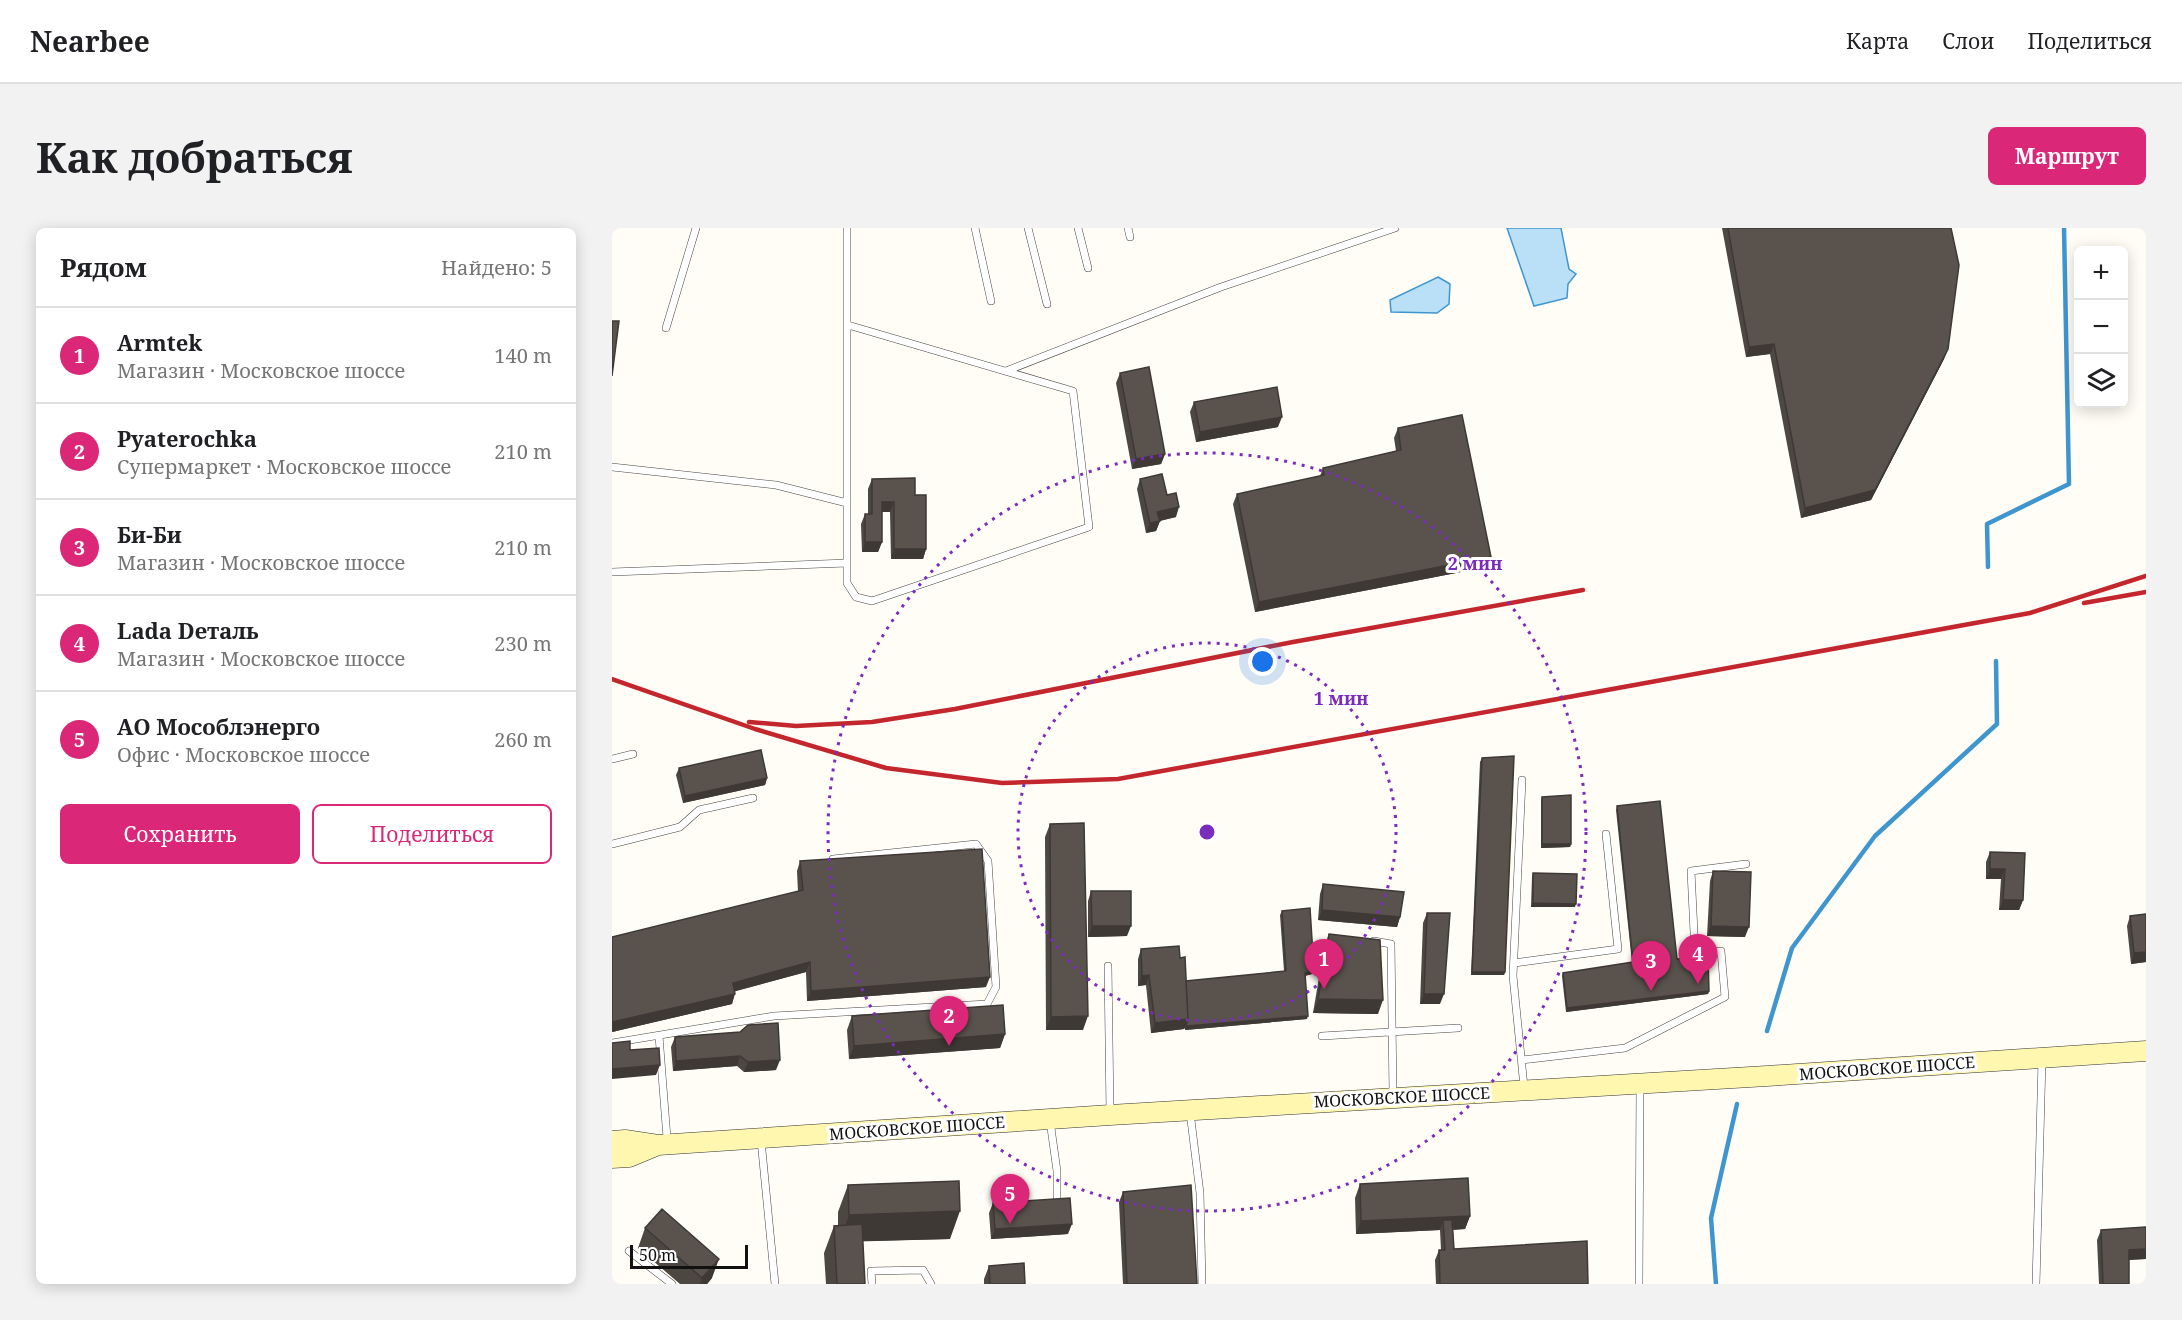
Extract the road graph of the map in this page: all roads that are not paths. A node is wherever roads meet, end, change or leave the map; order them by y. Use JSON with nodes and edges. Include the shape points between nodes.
{"nodes":[{"id":1,"x":696,"y":228,"type":"edge"},
{"id":2,"x":847,"y":228,"type":"edge"},
{"id":3,"x":975,"y":228,"type":"edge"},
{"id":4,"x":1028,"y":228,"type":"edge"},
{"id":5,"x":1078,"y":228,"type":"edge"},
{"id":6,"x":1128,"y":228,"type":"edge"},
{"id":7,"x":1395,"y":228,"type":"edge"},
{"id":8,"x":1130,"y":237,"type":"dead end"},
{"id":9,"x":1088,"y":268,"type":"dead end"},
{"id":10,"x":991,"y":301,"type":"dead end"},
{"id":11,"x":1047,"y":304,"type":"dead end"},
{"id":12,"x":848,"y":325,"type":"junction"},
{"id":13,"x":666,"y":328,"type":"dead end"},
{"id":14,"x":1006,"y":371,"type":"junction"},
{"id":15,"x":612,"y":467,"type":"edge"},
{"id":16,"x":847,"y":503,"type":"junction"},
{"id":17,"x":847,"y":563,"type":"junction"},
{"id":18,"x":612,"y":573,"type":"edge"},
{"id":19,"x":633,"y":754,"type":"dead end"},
{"id":20,"x":612,"y":759,"type":"edge"},
{"id":21,"x":1522,"y":780,"type":"dead end"},
{"id":22,"x":753,"y":798,"type":"dead end"},
{"id":23,"x":1606,"y":834,"type":"dead end"},
{"id":24,"x":612,"y":844,"type":"edge"},
{"id":25,"x":821,"y":860,"type":"edge"},
{"id":26,"x":1746,"y":864,"type":"dead end"},
{"id":27,"x":1370,"y":941,"type":"edge"},
{"id":28,"x":1514,"y":963,"type":"junction"},
{"id":29,"x":1108,"y":966,"type":"dead end"},
{"id":30,"x":1458,"y":1028,"type":"dead end"},
{"id":31,"x":1392,"y":1031,"type":"junction"},
{"id":32,"x":659,"y":1036,"type":"junction"},
{"id":33,"x":1322,"y":1036,"type":"dead end"},
{"id":34,"x":612,"y":1043,"type":"edge"},
{"id":35,"x":2146,"y":1051,"type":"edge"},
{"id":36,"x":2042,"y":1058,"type":"junction"},
{"id":37,"x":1521,"y":1060,"type":"junction"},
{"id":38,"x":1640,"y":1083,"type":"junction"},
{"id":39,"x":1524,"y":1090,"type":"junction"},
{"id":40,"x":1393,"y":1098,"type":"junction"},
{"id":41,"x":1190,"y":1110,"type":"junction"},
{"id":42,"x":1110,"y":1115,"type":"junction"},
{"id":43,"x":1049,"y":1119,"type":"junction"},
{"id":44,"x":761,"y":1138,"type":"junction"},
{"id":45,"x":612,"y":1141,"type":"edge"},
{"id":46,"x":662,"y":1142,"type":"junction"},
{"id":47,"x":612,"y":1158,"type":"edge"},
{"id":48,"x":1057,"y":1197,"type":"edge"},
{"id":49,"x":629,"y":1251,"type":"dead end"},
{"id":50,"x":672,"y":1284,"type":"edge"},
{"id":51,"x":775,"y":1284,"type":"edge"},
{"id":52,"x":872,"y":1284,"type":"edge"},
{"id":53,"x":931,"y":1284,"type":"edge"},
{"id":54,"x":1202,"y":1284,"type":"edge"},
{"id":55,"x":1639,"y":1284,"type":"edge"},
{"id":56,"x":2036,"y":1284,"type":"edge"}],
"edges":[{"from":1,"to":13,"type":"lane"},
{"from":2,"to":12,"type":"lane"},
{"from":3,"to":10,"type":"lane"},
{"from":4,"to":11,"type":"lane"},
{"from":5,"to":9,"type":"lane"},
{"from":6,"to":8,"type":"lane"},
{"from":7,"to":14,"type":"lane","via":[[1221,287]]},
{"from":12,"to":14,"type":"lane"},
{"from":12,"to":16,"type":"lane"},
{"from":14,"to":17,"type":"lane","via":[[1072,391],[1089,527],[872,601],[856,597],[847,583]]},
{"from":15,"to":16,"type":"lane","via":[[776,485]]},
{"from":16,"to":17,"type":"lane"},
{"from":17,"to":18,"type":"lane"},
{"from":19,"to":20,"type":"lane"},
{"from":21,"to":28,"type":"lane"},
{"from":22,"to":24,"type":"lane","via":[[699,810],[680,827]]},
{"from":23,"to":28,"type":"lane","via":[[1618,949]]},
{"from":25,"to":32,"type":"lane","via":[[976,844],[988,861],[996,987],[987,1004],[774,1016]]},
{"from":26,"to":37,"type":"lane","via":[[1691,871],[1695,953],[1721,951],[1725,997],[1625,1048]]},
{"from":27,"to":31,"type":"lane","via":[[1391,944]]},
{"from":28,"to":37,"type":"lane"},
{"from":29,"to":42,"type":"lane"},
{"from":30,"to":31,"type":"lane"},
{"from":31,"to":33,"type":"lane"},
{"from":31,"to":40,"type":"lane"},
{"from":32,"to":34,"type":"lane"},
{"from":32,"to":46,"type":"lane"},
{"from":35,"to":36,"type":"main road","name":"МОСКОВСКОЕ ШОССЕ"},
{"from":36,"to":38,"type":"main road","name":"МОСКОВСКОЕ ШОССЕ"},
{"from":36,"to":56,"type":"lane"},
{"from":37,"to":39,"type":"lane"},
{"from":38,"to":39,"type":"main road","name":"МОСКОВСКОЕ ШОССЕ"},
{"from":38,"to":55,"type":"lane"},
{"from":39,"to":40,"type":"main road","name":"МОСКОВСКОЕ ШОССЕ"},
{"from":40,"to":41,"type":"main road","name":"МОСКОВСКОЕ ШОССЕ"},
{"from":41,"to":42,"type":"main road","name":"МОСКОВСКОЕ ШОССЕ"},
{"from":41,"to":54,"type":"lane","via":[[1200,1193]]},
{"from":42,"to":43,"type":"main road","name":"МОСКОВСКОЕ ШОССЕ"},
{"from":43,"to":44,"type":"main road","name":"МОСКОВСКОЕ ШОССЕ"},
{"from":43,"to":48,"type":"lane"},
{"from":44,"to":46,"type":"main road","name":"МОСКОВСКОЕ ШОССЕ"},
{"from":44,"to":51,"type":"lane"},
{"from":45,"to":46,"type":"main road","name":"МОСКОВСКОЕ ШОССЕ"},
{"from":46,"to":47,"type":"main road","name":"МОСКОВСКОЕ ШОССЕ","via":[[629,1157]]},
{"from":49,"to":50,"type":"lane"},
{"from":52,"to":53,"type":"lane","via":[[871,1271],[922,1270]]}]}
